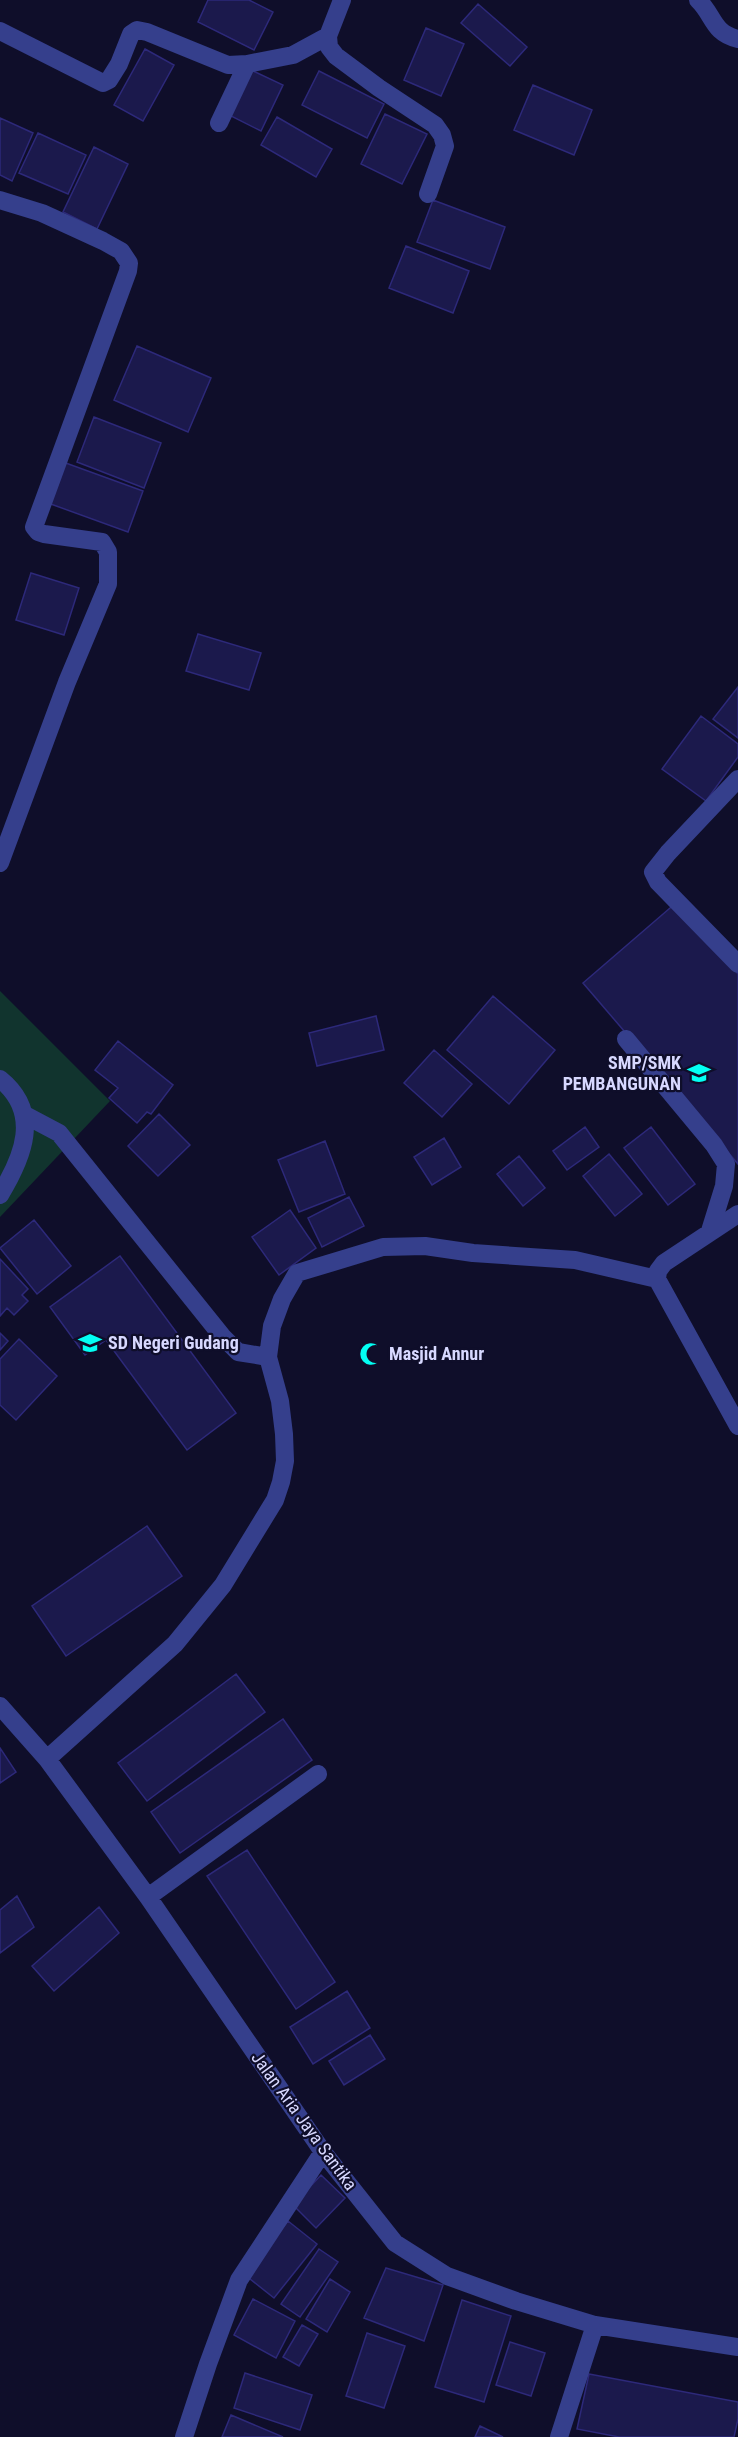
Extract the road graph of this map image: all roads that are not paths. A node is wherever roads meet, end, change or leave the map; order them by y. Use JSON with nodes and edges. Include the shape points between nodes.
{"nodes":[{"id":1,"x":342,"y":0,"type":"edge"},
{"id":2,"x":698,"y":0,"type":"edge"},
{"id":3,"x":0,"y":31,"type":"edge"},
{"id":4,"x":328,"y":36,"type":"junction"},
{"id":5,"x":738,"y":39,"type":"edge"},
{"id":6,"x":247,"y":64,"type":"junction"},
{"id":7,"x":219,"y":123,"type":"dead end"},
{"id":8,"x":428,"y":194,"type":"dead end"},
{"id":9,"x":0,"y":200,"type":"edge"},
{"id":10,"x":738,"y":779,"type":"edge"},
{"id":11,"x":0,"y":863,"type":"edge"},
{"id":12,"x":738,"y":964,"type":"edge"},
{"id":13,"x":626,"y":1039,"type":"dead end"},
{"id":14,"x":0,"y":1079,"type":"edge"},
{"id":15,"x":25,"y":1115,"type":"junction"},
{"id":16,"x":0,"y":1195,"type":"edge"},
{"id":17,"x":738,"y":1214,"type":"edge"},
{"id":18,"x":710,"y":1231,"type":"junction"},
{"id":19,"x":657,"y":1279,"type":"junction"},
{"id":20,"x":268,"y":1357,"type":"junction"},
{"id":21,"x":738,"y":1426,"type":"edge"},
{"id":22,"x":0,"y":1706,"type":"edge"},
{"id":23,"x":47,"y":1759,"type":"junction"},
{"id":24,"x":318,"y":1774,"type":"dead end"},
{"id":25,"x":148,"y":1897,"type":"junction"},
{"id":26,"x":323,"y":2151,"type":"junction"},
{"id":27,"x":595,"y":2325,"type":"junction"},
{"id":28,"x":738,"y":2347,"type":"edge"},
{"id":29,"x":184,"y":2437,"type":"edge"},
{"id":30,"x":559,"y":2437,"type":"edge"}],
"edges":[{"from":1,"to":4,"type":"street"},
{"from":2,"to":5,"type":"street","via":[[713,25]]},
{"from":3,"to":6,"type":"street","via":[[103,83],[110,78],[131,34],[137,30],[228,65]]},
{"from":4,"to":6,"type":"street","via":[[293,55]]},
{"from":4,"to":8,"type":"street","via":[[329,48],[336,56],[435,125],[442,135],[445,146]]},
{"from":6,"to":7,"type":"street"},
{"from":9,"to":11,"type":"street","via":[[42,213],[104,241],[121,251],[129,263],[34,527],[44,534],[105,545],[108,584]]},
{"from":10,"to":12,"type":"street","via":[[653,872],[658,882]]},
{"from":13,"to":18,"type":"street","via":[[726,1164],[724,1186]]},
{"from":14,"to":15,"type":"street","via":[[20,1102]]},
{"from":15,"to":16,"type":"street","via":[[24,1139],[16,1168]]},
{"from":15,"to":20,"type":"street","via":[[59,1133],[238,1352]]},
{"from":17,"to":18,"type":"street"},
{"from":18,"to":19,"type":"street","via":[[664,1263]]},
{"from":19,"to":20,"type":"street","via":[[575,1260],[425,1246],[383,1247],[297,1273],[272,1326]]},
{"from":19,"to":21,"type":"street"},
{"from":20,"to":23,"type":"street","via":[[284,1434],[285,1461],[275,1500],[223,1585],[175,1644]]},
{"from":22,"to":23,"type":"street","name":"Jalan Aria Jaya Santika"},
{"from":23,"to":25,"type":"street","name":"Jalan Aria Jaya Santika"},
{"from":24,"to":25,"type":"street"},
{"from":25,"to":26,"type":"street","name":"Jalan Aria Jaya Santika"},
{"from":26,"to":27,"type":"street","name":"Jalan Aria Jaya Santika","via":[[395,2243],[438,2271]]},
{"from":26,"to":29,"type":"street","via":[[239,2280]]},
{"from":27,"to":28,"type":"street","name":"Jalan Aria Jaya Santika"},
{"from":27,"to":30,"type":"street"}]}
